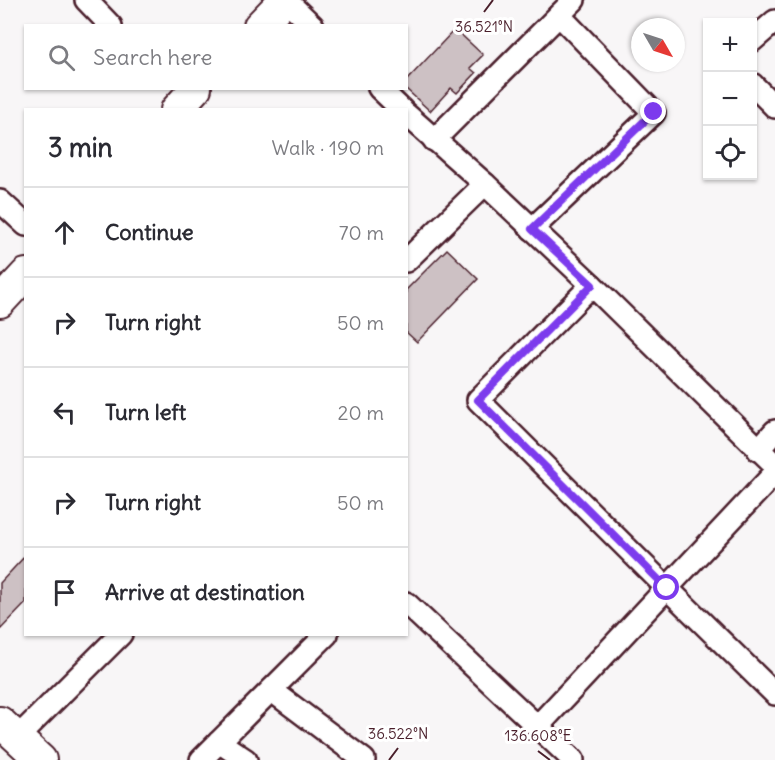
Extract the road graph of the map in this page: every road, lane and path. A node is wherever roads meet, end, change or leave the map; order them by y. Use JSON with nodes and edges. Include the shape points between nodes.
{"nodes":[{"id":1,"x":86,"y":0,"type":"edge"},
{"id":2,"x":285,"y":0,"type":"edge"},
{"id":3,"x":574,"y":0,"type":"edge"},
{"id":4,"x":559,"y":15,"type":"junction"},
{"id":5,"x":775,"y":21,"type":"edge"},
{"id":6,"x":109,"y":24,"type":"edge"},
{"id":7,"x":261,"y":24,"type":"edge"},
{"id":8,"x":311,"y":24,"type":"edge"},
{"id":9,"x":757,"y":37,"type":"edge"},
{"id":10,"x":757,"y":88,"type":"edge"},
{"id":11,"x":381,"y":90,"type":"edge"},
{"id":12,"x":775,"y":106,"type":"edge"},
{"id":13,"x":400,"y":108,"type":"edge"},
{"id":14,"x":408,"y":116,"type":"edge"},
{"id":15,"x":434,"y":140,"type":"junction"},
{"id":16,"x":485,"y":184,"type":"junction"},
{"id":17,"x":0,"y":201,"type":"edge"},
{"id":18,"x":24,"y":223,"type":"edge"},
{"id":19,"x":532,"y":229,"type":"junction"},
{"id":20,"x":408,"y":259,"type":"edge"},
{"id":21,"x":24,"y":276,"type":"edge"},
{"id":22,"x":592,"y":285,"type":"junction"},
{"id":23,"x":0,"y":302,"type":"edge"},
{"id":24,"x":775,"y":431,"type":"edge"},
{"id":25,"x":758,"y":450,"type":"junction"},
{"id":26,"x":775,"y":465,"type":"edge"},
{"id":27,"x":775,"y":473,"type":"edge"},
{"id":28,"x":667,"y":588,"type":"junction"},
{"id":29,"x":408,"y":605,"type":"edge"},
{"id":30,"x":119,"y":636,"type":"edge"},
{"id":31,"x":325,"y":636,"type":"edge"},
{"id":32,"x":271,"y":690,"type":"junction"},
{"id":33,"x":775,"y":694,"type":"edge"},
{"id":34,"x":537,"y":727,"type":"junction"},
{"id":35,"x":9,"y":730,"type":"edge"},
{"id":36,"x":219,"y":742,"type":"junction"},
{"id":37,"x":39,"y":760,"type":"edge"},
{"id":38,"x":201,"y":760,"type":"edge"},
{"id":39,"x":246,"y":760,"type":"edge"},
{"id":40,"x":364,"y":760,"type":"edge"},
{"id":41,"x":573,"y":760,"type":"edge"}],
"edges":[{"from":1,"to":6,"type":"street"},
{"from":2,"to":7,"type":"main road"},
{"from":2,"to":8,"type":"street"},
{"from":3,"to":4,"type":"street"},
{"from":4,"to":15,"type":"street"},
{"from":4,"to":19,"type":"street","via":[[654,112]]},
{"from":5,"to":9,"type":"street"},
{"from":10,"to":12,"type":"street"},
{"from":11,"to":13,"type":"street"},
{"from":14,"to":15,"type":"street"},
{"from":15,"to":16,"type":"street"},
{"from":16,"to":19,"type":"street"},
{"from":16,"to":20,"type":"street"},
{"from":17,"to":18,"type":"street"},
{"from":19,"to":22,"type":"street"},
{"from":21,"to":23,"type":"main road"},
{"from":22,"to":25,"type":"street"},
{"from":22,"to":28,"type":"street","via":[[478,400]]},
{"from":24,"to":25,"type":"street"},
{"from":25,"to":26,"type":"street"},
{"from":27,"to":28,"type":"street"},
{"from":28,"to":33,"type":"street"},
{"from":28,"to":34,"type":"street"},
{"from":29,"to":34,"type":"street"},
{"from":30,"to":35,"type":"street"},
{"from":31,"to":32,"type":"street"},
{"from":32,"to":36,"type":"street"},
{"from":32,"to":40,"type":"street"},
{"from":34,"to":41,"type":"street"},
{"from":35,"to":37,"type":"main road"},
{"from":36,"to":38,"type":"street"},
{"from":36,"to":39,"type":"street"}]}
